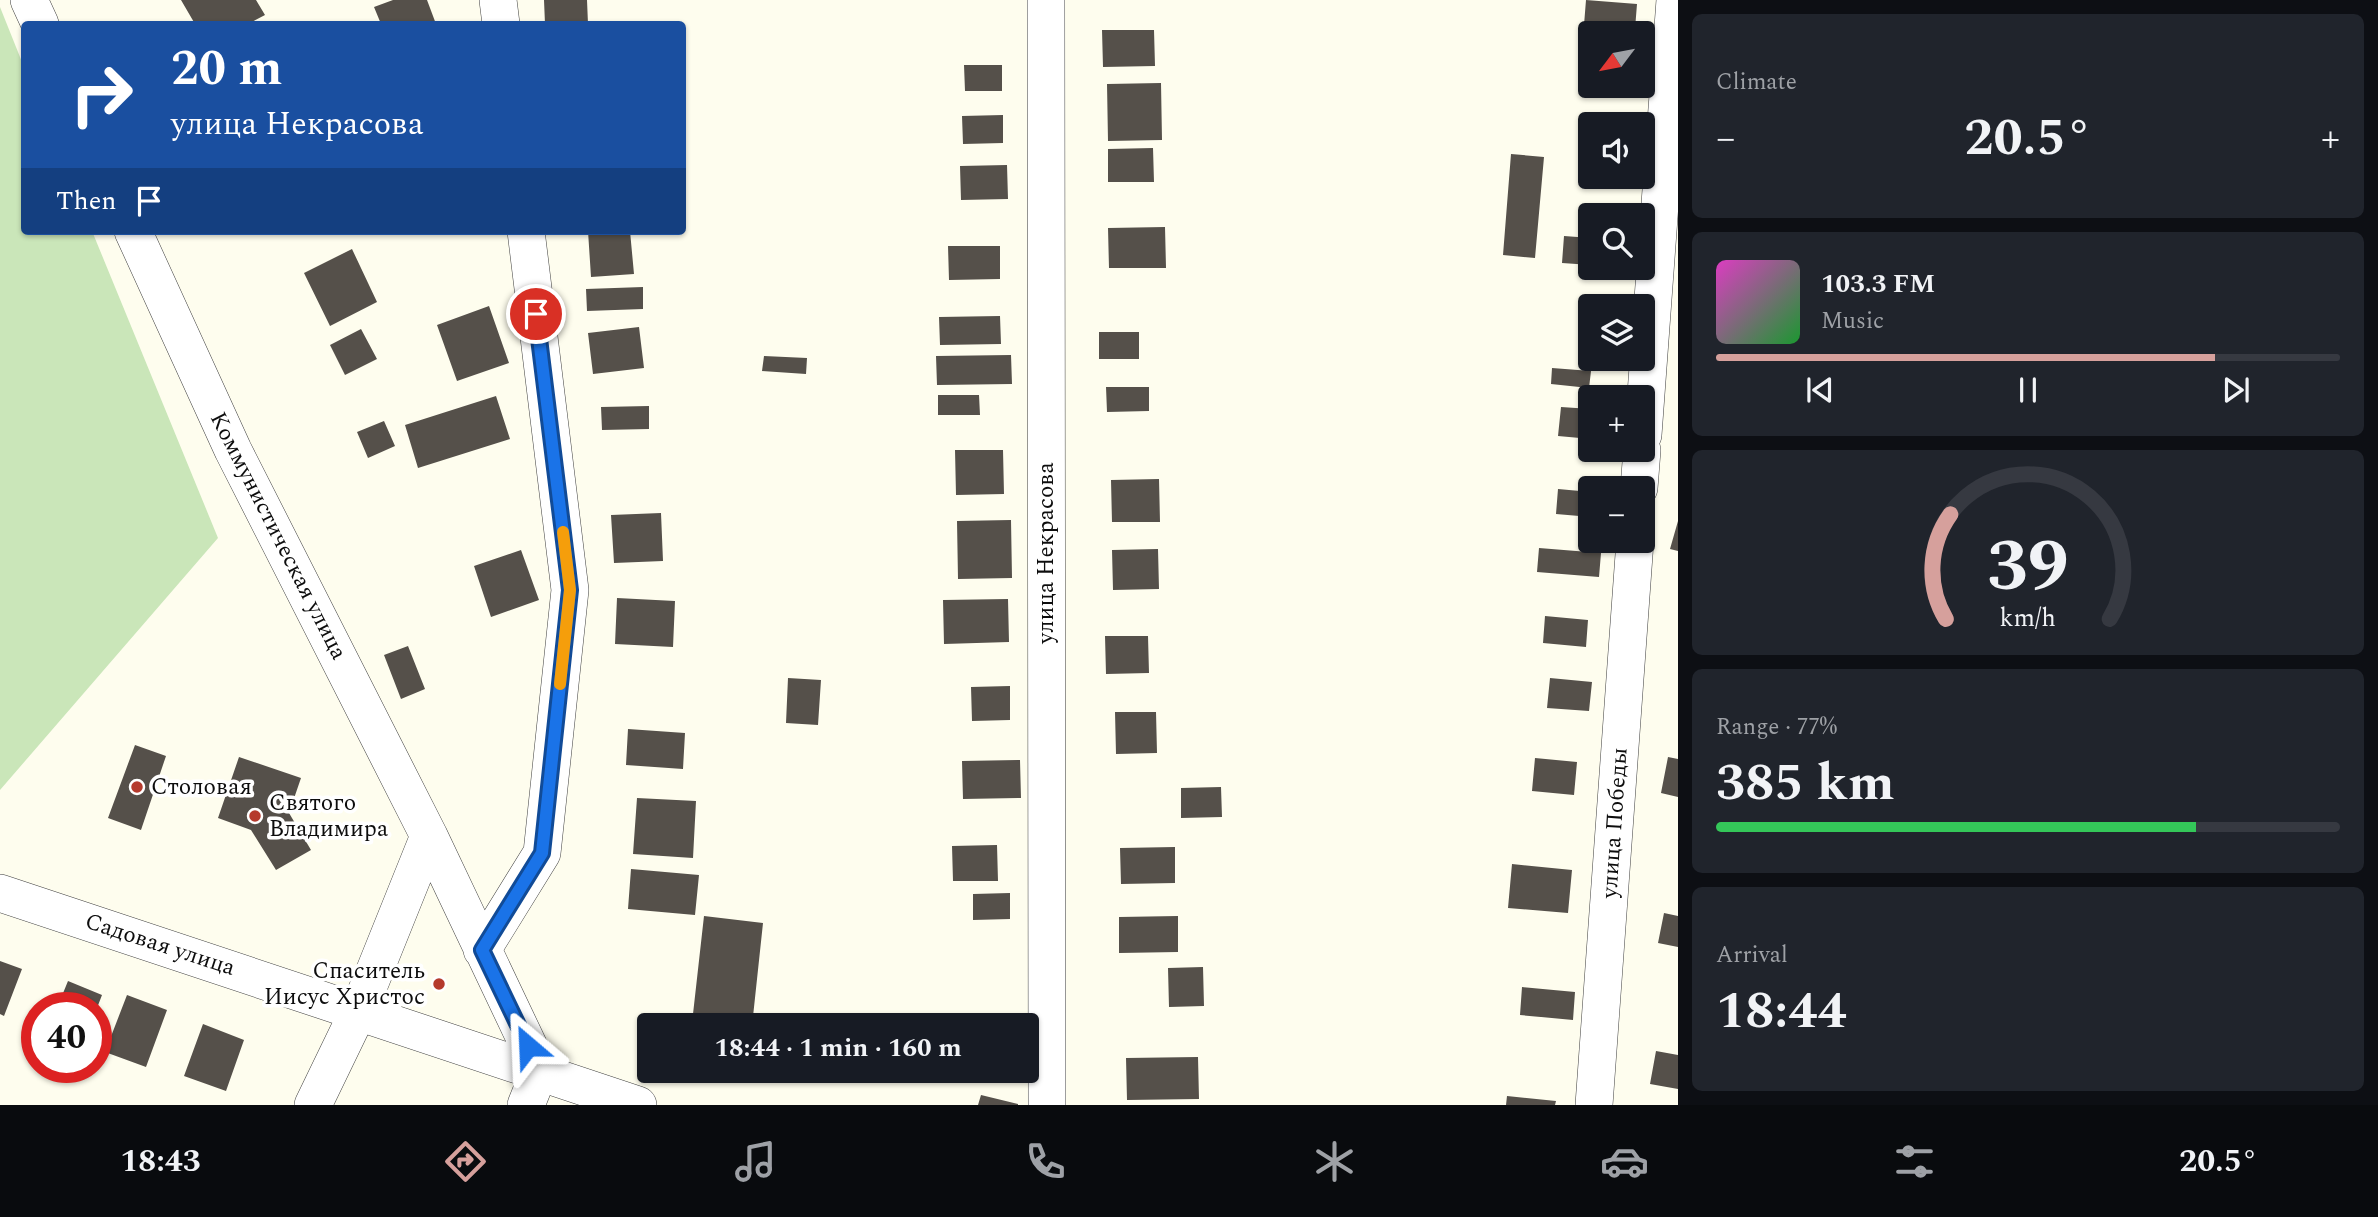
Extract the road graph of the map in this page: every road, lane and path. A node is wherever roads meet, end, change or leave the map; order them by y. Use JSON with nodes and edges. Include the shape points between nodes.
{"nodes":[{"id":1,"x":29,"y":0,"type":"edge"},
{"id":2,"x":498,"y":0,"type":"edge"},
{"id":3,"x":1046,"y":0,"type":"edge"},
{"id":4,"x":1675,"y":0,"type":"edge"},
{"id":5,"x":39,"y":21,"type":"edge"},
{"id":6,"x":501,"y":21,"type":"edge"},
{"id":7,"x":136,"y":235,"type":"edge"},
{"id":8,"x":526,"y":235,"type":"edge"},
{"id":9,"x":1647,"y":385,"type":"edge"},
{"id":10,"x":1634,"y":553,"type":"edge"},
{"id":11,"x":429,"y":836,"type":"junction"},
{"id":12,"x":0,"y":893,"type":"edge"},
{"id":13,"x":482,"y":950,"type":"junction"},
{"id":14,"x":359,"y":1010,"type":"junction"},
{"id":15,"x":540,"y":1070,"type":"junction"},
{"id":16,"x":313,"y":1105,"type":"edge"},
{"id":17,"x":526,"y":1105,"type":"edge"},
{"id":18,"x":638,"y":1105,"type":"edge"},
{"id":19,"x":1046,"y":1105,"type":"edge"},
{"id":20,"x":1594,"y":1105,"type":"edge"}],
"edges":[{"from":1,"to":5,"type":"street"},
{"from":2,"to":6,"type":"street"},
{"from":3,"to":19,"type":"street","name":"улица Некрасова"},
{"from":4,"to":9,"type":"street"},
{"from":7,"to":11,"type":"street","name":"Коммунистическая улица","via":[[233,450]]},
{"from":8,"to":13,"type":"street","via":[[570,590],[542,853]]},
{"from":10,"to":20,"type":"street","name":"улица Победы"},
{"from":11,"to":13,"type":"street","name":"Коммунистическая улица"},
{"from":11,"to":14,"type":"street"},
{"from":12,"to":14,"type":"street","name":"Садовая улица"},
{"from":13,"to":15,"type":"street","name":"Коммунистическая улица"},
{"from":14,"to":15,"type":"street","name":"Садовая улица"},
{"from":14,"to":16,"type":"street"},
{"from":15,"to":17,"type":"street"},
{"from":15,"to":18,"type":"street","name":"Садовая улица"}]}
